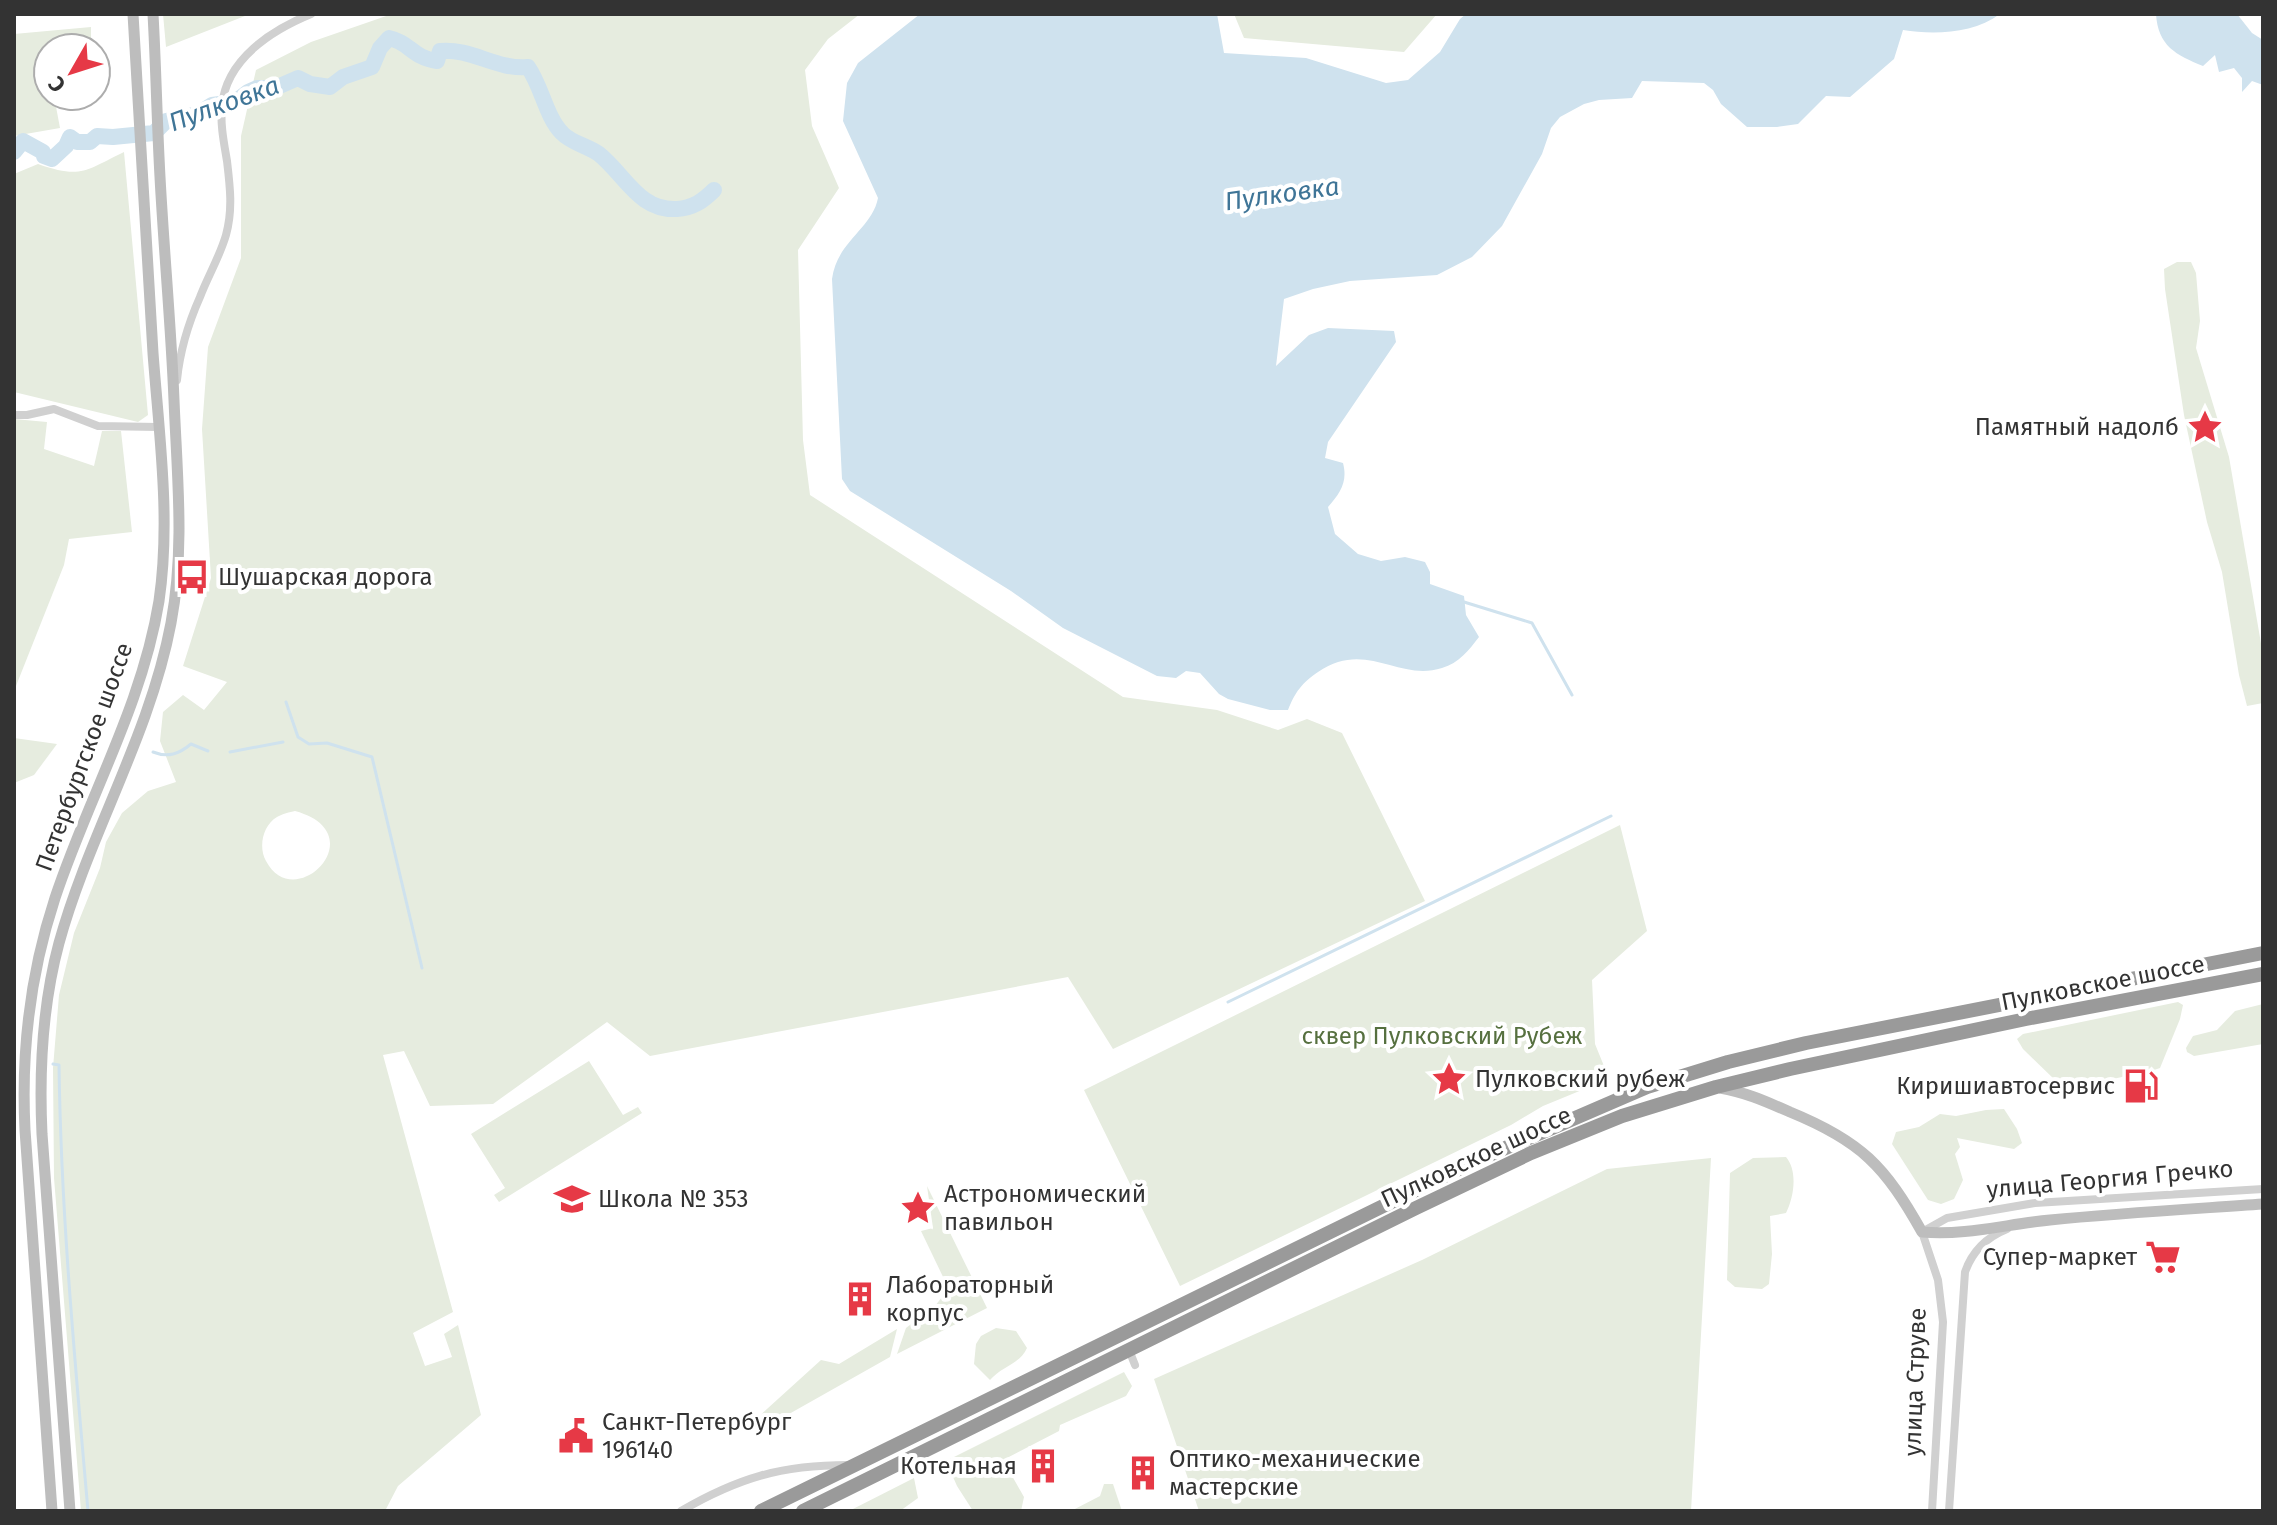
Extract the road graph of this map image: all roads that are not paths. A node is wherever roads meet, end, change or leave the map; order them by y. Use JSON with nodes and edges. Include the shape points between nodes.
{"nodes":[{"id":1,"x":133,"y":14,"type":"edge"},
{"id":2,"x":153,"y":14,"type":"edge"},
{"id":3,"x":311,"y":14,"type":"edge"},
{"id":4,"x":174,"y":407,"type":"junction"},
{"id":5,"x":14,"y":415,"type":"edge"},
{"id":6,"x":158,"y":427,"type":"junction"},
{"id":7,"x":162,"y":482,"type":"junction"},
{"id":8,"x":178,"y":482,"type":"junction"},
{"id":9,"x":2263,"y":953,"type":"edge"},
{"id":10,"x":2263,"y":974,"type":"edge"},
{"id":11,"x":1716,"y":1087,"type":"junction"},
{"id":12,"x":2263,"y":1189,"type":"edge"},
{"id":13,"x":2263,"y":1204,"type":"edge"},
{"id":14,"x":2023,"y":1223,"type":"junction"},
{"id":15,"x":1922,"y":1232,"type":"junction"},
{"id":16,"x":1129,"y":1350,"type":"junction"},
{"id":17,"x":1135,"y":1365,"type":"dead end"},
{"id":18,"x":853,"y":1465,"type":"junction"},
{"id":19,"x":52,"y":1511,"type":"edge"},
{"id":20,"x":70,"y":1511,"type":"edge"},
{"id":21,"x":681,"y":1511,"type":"edge"},
{"id":22,"x":761,"y":1511,"type":"edge"},
{"id":23,"x":803,"y":1511,"type":"edge"},
{"id":24,"x":1932,"y":1511,"type":"edge"},
{"id":25,"x":1949,"y":1511,"type":"edge"}],
"edges":[{"from":1,"to":6,"type":"main road","name":"Петербургское шоссе"},
{"from":2,"to":4,"type":"main road","name":"Петербургское шоссе"},
{"from":3,"to":4,"type":"street","name":"Петербургское шоссе","via":[[280,27],[245,56],[224,92],[221,119],[230,199],[226,235],[186,332]]},
{"from":4,"to":8,"type":"main road","name":"Петербургское шоссе"},
{"from":5,"to":6,"type":"street","via":[[54,409],[98,426]]},
{"from":6,"to":7,"type":"main road","name":"Петербургское шоссе"},
{"from":7,"to":8,"type":"main road"},
{"from":7,"to":19,"type":"main road","name":"Петербургское шоссе","via":[[162,569],[150,640],[114,752],[56,894],[28,1013],[23,1095]]},
{"from":8,"to":20,"type":"main road","name":"Петербургское шоссе","via":[[178,576],[166,645],[59,943],[40,1058]]},
{"from":9,"to":18,"type":"highway","name":"Пулковское шоссе","via":[[1806,1043],[1647,1087],[1473,1162]]},
{"from":10,"to":11,"type":"highway","name":"Пулковское шоссе"},
{"from":11,"to":15,"type":"main road","name":"улица Струве","via":[[1747,1094],[1850,1141],[1885,1175]]},
{"from":11,"to":16,"type":"highway","name":"Пулковское шоссе","via":[[1622,1116],[1531,1153]]},
{"from":12,"to":15,"type":"street","name":"улица Георгия Гречко","via":[[2035,1203],[1947,1218]]},
{"from":13,"to":14,"type":"main road","name":"улица Георгия Гречко"},
{"from":14,"to":15,"type":"main road","name":"улица Георгия Гречко","via":[[1950,1235]]},
{"from":14,"to":25,"type":"street","name":"улица Струве","via":[[1982,1244],[1965,1272]]},
{"from":15,"to":24,"type":"street","name":"улица Струве","via":[[1938,1280],[1943,1322]]},
{"from":16,"to":17,"type":"street"},
{"from":16,"to":23,"type":"highway","name":"Пулковское шоссе"},
{"from":18,"to":21,"type":"street","name":"Пулковское шоссе","via":[[754,1476]]},
{"from":18,"to":22,"type":"highway","name":"Пулковское шоссе"}]}
